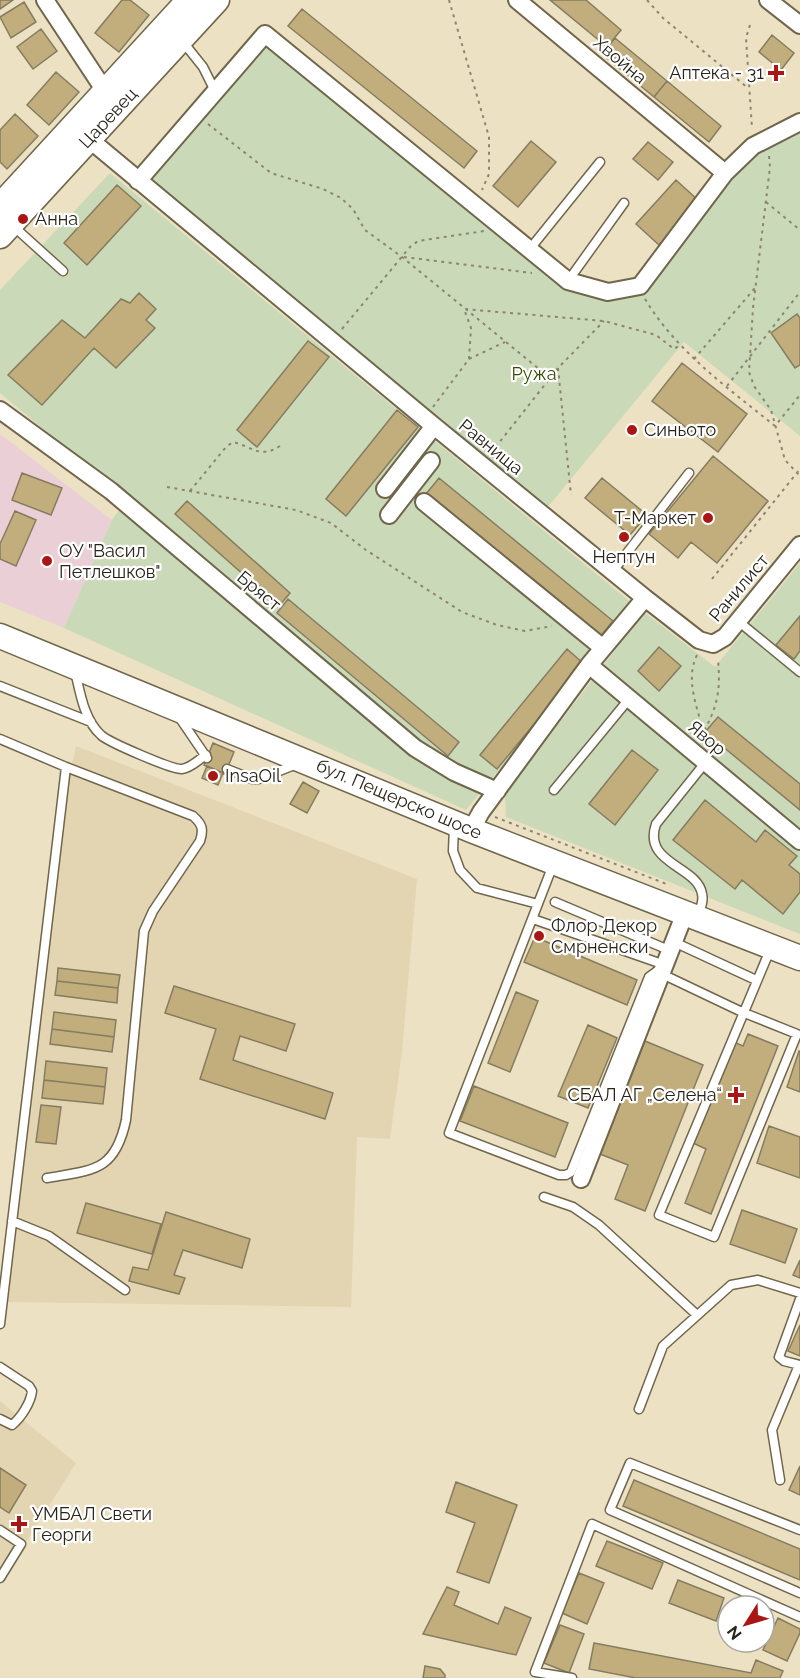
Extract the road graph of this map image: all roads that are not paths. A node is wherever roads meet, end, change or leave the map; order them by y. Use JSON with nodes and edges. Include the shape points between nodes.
{"nodes":[{"id":1,"x":45,"y":0,"type":"edge"},
{"id":2,"x":189,"y":0,"type":"edge"},
{"id":3,"x":217,"y":0,"type":"edge"},
{"id":4,"x":517,"y":0,"type":"edge"},
{"id":5,"x":768,"y":0,"type":"edge"},
{"id":6,"x":800,"y":25,"type":"edge"},
{"id":7,"x":181,"y":39,"type":"junction"},
{"id":8,"x":105,"y":91,"type":"junction"},
{"id":9,"x":215,"y":91,"type":"junction"},
{"id":10,"x":800,"y":122,"type":"edge"},
{"id":11,"x":89,"y":139,"type":"junction"},
{"id":12,"x":600,"y":162,"type":"dead end"},
{"id":13,"x":725,"y":173,"type":"junction"},
{"id":14,"x":138,"y":181,"type":"junction"},
{"id":15,"x":624,"y":203,"type":"dead end"},
{"id":16,"x":4,"y":222,"type":"edge"},
{"id":17,"x":529,"y":251,"type":"junction"},
{"id":18,"x":63,"y":271,"type":"dead end"},
{"id":19,"x":565,"y":278,"type":"junction"},
{"id":20,"x":0,"y":410,"type":"edge"},
{"id":21,"x":429,"y":422,"type":"junction"},
{"id":22,"x":431,"y":461,"type":"dead end"},
{"id":23,"x":689,"y":473,"type":"dead end"},
{"id":24,"x":406,"y":492,"type":"junction"},
{"id":25,"x":424,"y":502,"type":"dead end"},
{"id":26,"x":389,"y":515,"type":"dead end"},
{"id":27,"x":800,"y":545,"type":"edge"},
{"id":28,"x":613,"y":571,"type":"junction"},
{"id":29,"x":645,"y":598,"type":"junction"},
{"id":30,"x":738,"y":621,"type":"junction"},
{"id":31,"x":0,"y":636,"type":"edge"},
{"id":32,"x":603,"y":648,"type":"junction"},
{"id":33,"x":589,"y":665,"type":"junction"},
{"id":34,"x":74,"y":668,"type":"junction"},
{"id":35,"x":800,"y":672,"type":"edge"},
{"id":36,"x":0,"y":686,"type":"edge"},
{"id":37,"x":629,"y":699,"type":"junction"},
{"id":38,"x":174,"y":709,"type":"junction"},
{"id":39,"x":91,"y":722,"type":"junction"},
{"id":40,"x":0,"y":739,"type":"edge"},
{"id":41,"x":699,"y":757,"type":"junction"},
{"id":42,"x":305,"y":760,"type":"junction"},
{"id":43,"x":66,"y":767,"type":"junction"},
{"id":44,"x":227,"y":769,"type":"dead end"},
{"id":45,"x":554,"y":790,"type":"dead end"},
{"id":46,"x":497,"y":791,"type":"junction"},
{"id":47,"x":463,"y":826,"type":"junction"},
{"id":48,"x":800,"y":842,"type":"edge"},
{"id":49,"x":554,"y":862,"type":"junction"},
{"id":50,"x":555,"y":902,"type":"dead end"},
{"id":51,"x":538,"y":904,"type":"junction"},
{"id":52,"x":691,"y":915,"type":"junction"},
{"id":53,"x":532,"y":919,"type":"junction"},
{"id":54,"x":771,"y":947,"type":"junction"},
{"id":55,"x":668,"y":958,"type":"junction"},
{"id":56,"x":800,"y":958,"type":"edge"},
{"id":57,"x":756,"y":980,"type":"junction"},
{"id":58,"x":742,"y":1012,"type":"junction"},
{"id":59,"x":47,"y":1178,"type":"dead end"},
{"id":60,"x":581,"y":1179,"type":"dead end"},
{"id":61,"x":544,"y":1197,"type":"dead end"},
{"id":62,"x":12,"y":1221,"type":"junction"},
{"id":63,"x":125,"y":1290,"type":"dead end"},
{"id":64,"x":800,"y":1293,"type":"edge"},
{"id":65,"x":800,"y":1299,"type":"edge"},
{"id":66,"x":697,"y":1316,"type":"junction"},
{"id":67,"x":0,"y":1324,"type":"edge"},
{"id":68,"x":799,"y":1365,"type":"edge"},
{"id":69,"x":0,"y":1367,"type":"edge"},
{"id":70,"x":639,"y":1409,"type":"dead end"},
{"id":71,"x":0,"y":1419,"type":"edge"},
{"id":72,"x":780,"y":1479,"type":"dead end"},
{"id":73,"x":0,"y":1530,"type":"edge"},
{"id":74,"x":800,"y":1530,"type":"edge"},
{"id":75,"x":0,"y":1578,"type":"edge"},
{"id":76,"x":800,"y":1593,"type":"edge"},
{"id":77,"x":800,"y":1617,"type":"edge"},
{"id":78,"x":572,"y":1678,"type":"edge"}],
"edges":[{"from":1,"to":8,"type":"street"},
{"from":2,"to":8,"type":"main road","name":"Царевец"},
{"from":3,"to":7,"type":"main road","name":"Царевец"},
{"from":4,"to":13,"type":"street","name":"Хвойна"},
{"from":5,"to":6,"type":"street"},
{"from":7,"to":9,"type":"lane","via":[[204,67]]},
{"from":7,"to":11,"type":"main road","name":"Царевец"},
{"from":8,"to":16,"type":"main road","name":"Царевец"},
{"from":9,"to":14,"type":"street"},
{"from":9,"to":17,"type":"street","via":[[265,34]]},
{"from":10,"to":13,"type":"street","via":[[760,142]]},
{"from":11,"to":14,"type":"street","name":"Равнища"},
{"from":11,"to":16,"type":"main road","name":"Царевец"},
{"from":12,"to":17,"type":"lane"},
{"from":13,"to":19,"type":"street","via":[[640,285],[608,292]]},
{"from":14,"to":21,"type":"street","name":"Равнища"},
{"from":15,"to":19,"type":"lane"},
{"from":16,"to":18,"type":"lane"},
{"from":17,"to":19,"type":"street"},
{"from":20,"to":46,"type":"street","name":"Бряст","via":[[111,491],[415,748],[454,772]]},
{"from":21,"to":24,"type":"street","via":[[388,484]]},
{"from":21,"to":28,"type":"street","name":"Равнища"},
{"from":22,"to":24,"type":"street"},
{"from":23,"to":28,"type":"lane"},
{"from":24,"to":26,"type":"street"},
{"from":25,"to":32,"type":"street"},
{"from":27,"to":30,"type":"street","name":"Ранилист"},
{"from":28,"to":29,"type":"street","name":"Равнища"},
{"from":29,"to":30,"type":"street","name":"Ранилист","via":[[699,640],[710,642],[725,637]]},
{"from":29,"to":32,"type":"street"},
{"from":30,"to":35,"type":"lane"},
{"from":31,"to":34,"type":"main road","name":"бул. Пещерско шосе"},
{"from":32,"to":33,"type":"street"},
{"from":33,"to":37,"type":"street","name":"Явор"},
{"from":33,"to":46,"type":"street"},
{"from":34,"to":38,"type":"main road","name":"бул. Пещерско шосе"},
{"from":34,"to":39,"type":"lane"},
{"from":36,"to":39,"type":"lane"},
{"from":37,"to":41,"type":"street","name":"Явор"},
{"from":37,"to":45,"type":"lane"},
{"from":38,"to":39,"type":"lane","via":[[206,756],[189,767],[177,769],[112,742],[100,735]]},
{"from":38,"to":42,"type":"main road","name":"бул. Пещерско шосе"},
{"from":40,"to":43,"type":"lane"},
{"from":41,"to":48,"type":"street","name":"Явор"},
{"from":41,"to":52,"type":"lane","via":[[652,836],[655,848],[702,892],[703,902]]},
{"from":42,"to":44,"type":"lane","via":[[259,779]]},
{"from":42,"to":47,"type":"main road","name":"бул. Пещерско шосе"},
{"from":43,"to":59,"type":"lane","via":[[193,816],[201,823],[203,832],[144,931],[126,1120],[114,1155],[90,1171]]},
{"from":43,"to":62,"type":"lane"},
{"from":46,"to":47,"type":"street"},
{"from":47,"to":49,"type":"main road","name":"бул. Пещерско шосе"},
{"from":47,"to":51,"type":"lane","via":[[453,851],[460,870],[477,888]]},
{"from":49,"to":51,"type":"lane"},
{"from":49,"to":52,"type":"main road","name":"бул. Пещерско шосе"},
{"from":50,"to":55,"type":"lane"},
{"from":51,"to":53,"type":"lane"},
{"from":52,"to":54,"type":"main road","name":"бул. Пещерско шосе"},
{"from":52,"to":55,"type":"street"},
{"from":53,"to":55,"type":"lane"},
{"from":53,"to":55,"type":"lane","via":[[449,1133],[559,1175],[571,1172],[649,977]]},
{"from":54,"to":56,"type":"main road","name":"бул. Пещерско шосе"},
{"from":54,"to":57,"type":"lane"},
{"from":55,"to":57,"type":"lane"},
{"from":55,"to":58,"type":"lane"},
{"from":55,"to":60,"type":"street"},
{"from":57,"to":58,"type":"lane"},
{"from":58,"to":58,"type":"lane","via":[[659,1215],[714,1237],[797,1034]]},
{"from":61,"to":66,"type":"lane","via":[[573,1207],[600,1225]]},
{"from":62,"to":63,"type":"lane","via":[[49,1236]]},
{"from":62,"to":67,"type":"lane"},
{"from":64,"to":66,"type":"lane","via":[[758,1280],[731,1285]]},
{"from":65,"to":68,"type":"lane","via":[[779,1357]]},
{"from":66,"to":70,"type":"lane","via":[[663,1346]]},
{"from":68,"to":72,"type":"lane","via":[[772,1430]]},
{"from":69,"to":71,"type":"lane","via":[[32,1391],[12,1425]]},
{"from":73,"to":75,"type":"lane","via":[[21,1544]]},
{"from":74,"to":76,"type":"lane","via":[[630,1463],[610,1510]]},
{"from":77,"to":78,"type":"lane","via":[[592,1524],[535,1672]]}]}
